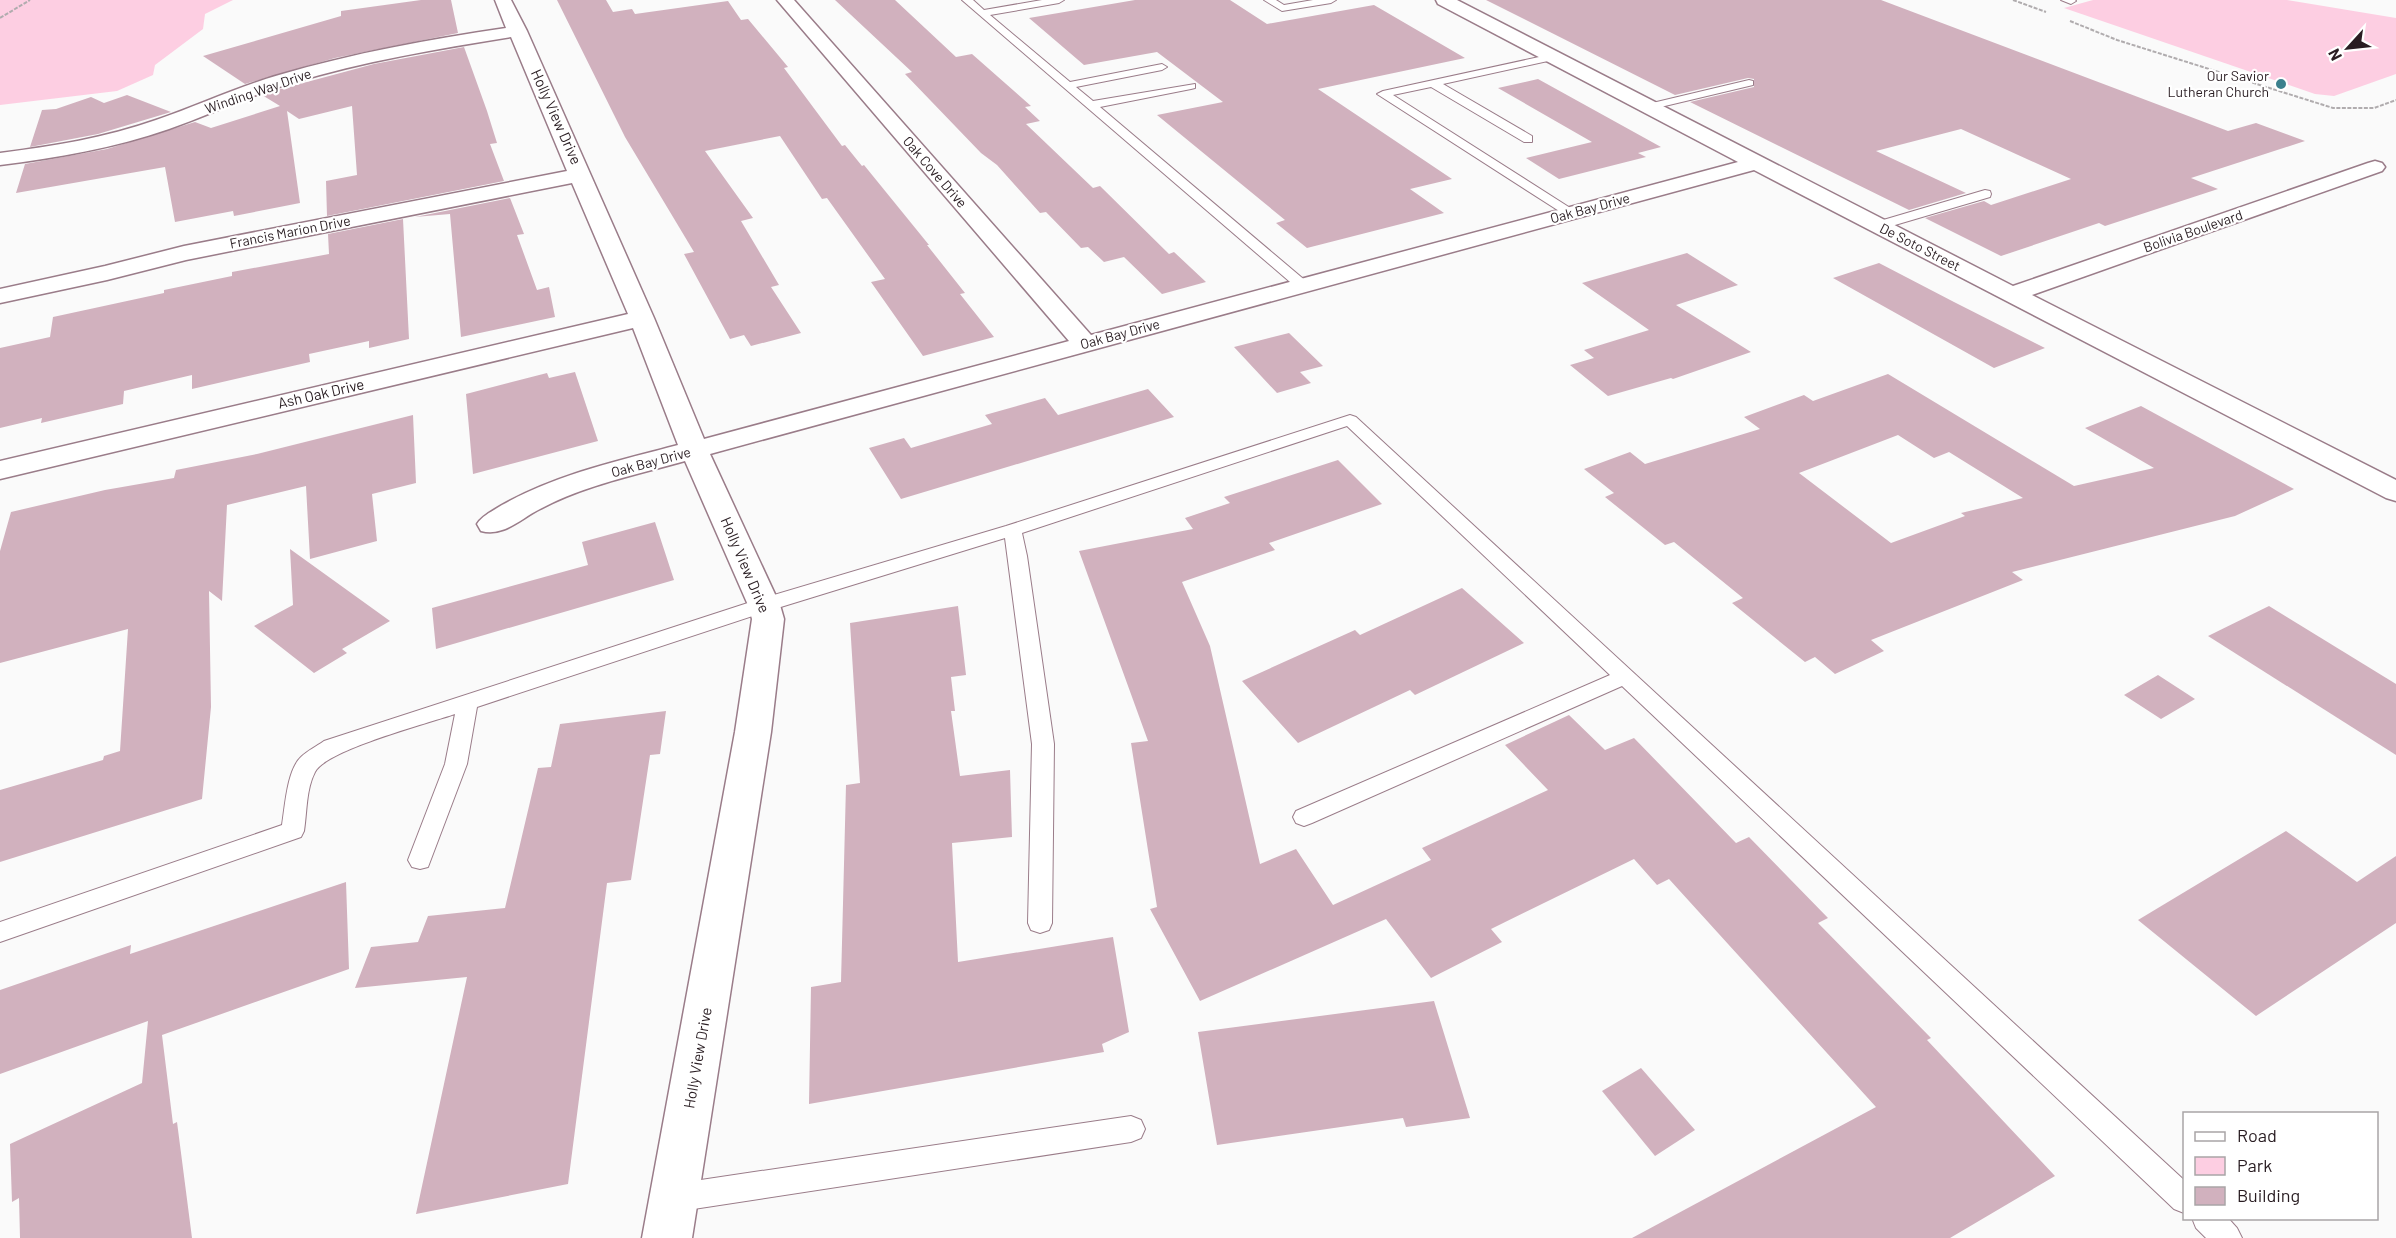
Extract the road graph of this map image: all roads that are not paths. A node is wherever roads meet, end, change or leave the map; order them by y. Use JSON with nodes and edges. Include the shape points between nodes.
{"nodes":[{"id":1,"x":503,"y":0,"type":"edge"},
{"id":2,"x":785,"y":0,"type":"edge"},
{"id":3,"x":967,"y":0,"type":"edge"},
{"id":4,"x":1059,"y":0,"type":"edge"},
{"id":5,"x":1269,"y":0,"type":"edge"},
{"id":6,"x":1331,"y":0,"type":"edge"},
{"id":7,"x":1444,"y":0,"type":"edge"},
{"id":8,"x":983,"y":13,"type":"junction"},
{"id":9,"x":518,"y":31,"type":"junction"},
{"id":10,"x":1553,"y":57,"type":"junction"},
{"id":11,"x":1162,"y":67,"type":"dead end"},
{"id":12,"x":1433,"y":83,"type":"junction"},
{"id":13,"x":1749,"y":83,"type":"dead end"},
{"id":14,"x":1069,"y":85,"type":"junction"},
{"id":15,"x":1191,"y":86,"type":"dead end"},
{"id":16,"x":1092,"y":105,"type":"junction"},
{"id":17,"x":1648,"y":107,"type":"junction"},
{"id":18,"x":1528,"y":139,"type":"dead end"},
{"id":19,"x":0,"y":159,"type":"edge"},
{"id":20,"x":1756,"y":164,"type":"junction"},
{"id":21,"x":2375,"y":167,"type":"dead end"},
{"id":22,"x":581,"y":175,"type":"junction"},
{"id":23,"x":1985,"y":194,"type":"dead end"},
{"id":24,"x":1570,"y":214,"type":"junction"},
{"id":25,"x":1878,"y":226,"type":"junction"},
{"id":26,"x":1302,"y":285,"type":"junction"},
{"id":27,"x":2012,"y":294,"type":"junction"},
{"id":28,"x":0,"y":296,"type":"edge"},
{"id":29,"x":642,"y":318,"type":"junction"},
{"id":30,"x":1085,"y":343,"type":"junction"},
{"id":31,"x":694,"y":450,"type":"junction"},
{"id":32,"x":0,"y":470,"type":"edge"},
{"id":33,"x":2396,"y":492,"type":"edge"},
{"id":34,"x":492,"y":524,"type":"dead end"},
{"id":35,"x":1012,"y":530,"type":"junction"},
{"id":36,"x":764,"y":605,"type":"junction"},
{"id":37,"x":1624,"y":677,"type":"junction"},
{"id":38,"x":468,"y":702,"type":"junction"},
{"id":39,"x":1304,"y":817,"type":"dead end"},
{"id":40,"x":420,"y":860,"type":"dead end"},
{"id":41,"x":1040,"y":923,"type":"dead end"},
{"id":42,"x":0,"y":932,"type":"edge"},
{"id":43,"x":1131,"y":1129,"type":"dead end"},
{"id":44,"x":2183,"y":1197,"type":"edge"},
{"id":45,"x":674,"y":1198,"type":"junction"},
{"id":46,"x":2208,"y":1220,"type":"edge"},
{"id":47,"x":667,"y":1238,"type":"edge"},
{"id":48,"x":2227,"y":1238,"type":"edge"}],
"edges":[{"from":1,"to":9,"type":"street","name":"Holly View Drive"},
{"from":2,"to":30,"type":"street","name":"Oak Cove Drive"},
{"from":3,"to":8,"type":"lane"},
{"from":4,"to":8,"type":"lane"},
{"from":5,"to":6,"type":"lane","via":[[1282,8]]},
{"from":7,"to":10,"type":"street","name":"De Soto Street"},
{"from":8,"to":14,"type":"lane"},
{"from":9,"to":19,"type":"street","name":"Winding Way Drive","via":[[361,58],[100,142]]},
{"from":9,"to":22,"type":"street","name":"Holly View Drive"},
{"from":10,"to":12,"type":"lane"},
{"from":10,"to":17,"type":"street","name":"De Soto Street"},
{"from":11,"to":14,"type":"lane"},
{"from":12,"to":18,"type":"lane"},
{"from":12,"to":24,"type":"lane","via":[[1383,94]]},
{"from":13,"to":17,"type":"lane"},
{"from":14,"to":16,"type":"lane"},
{"from":15,"to":16,"type":"lane"},
{"from":16,"to":26,"type":"lane"},
{"from":17,"to":20,"type":"street","name":"De Soto Street"},
{"from":20,"to":24,"type":"street","name":"Oak Bay Drive"},
{"from":20,"to":25,"type":"street","name":"De Soto Street"},
{"from":21,"to":27,"type":"street","name":"Bolivia Boulevard"},
{"from":22,"to":28,"type":"street","name":"Francis Marion Drive","via":[[184,253]]},
{"from":22,"to":29,"type":"street","name":"Holly View Drive"},
{"from":23,"to":25,"type":"lane"},
{"from":24,"to":26,"type":"street","name":"Oak Bay Drive"},
{"from":25,"to":27,"type":"street","name":"De Soto Street"},
{"from":26,"to":30,"type":"street","name":"Oak Bay Drive"},
{"from":27,"to":33,"type":"street","name":"De Soto Street"},
{"from":29,"to":31,"type":"street","name":"Holly View Drive"},
{"from":29,"to":32,"type":"street","name":"Ash Oak Drive"},
{"from":30,"to":31,"type":"street","name":"Oak Bay Drive"},
{"from":31,"to":34,"type":"street","name":"Oak Bay Drive","via":[[579,482],[530,502]]},
{"from":31,"to":36,"type":"street","name":"Holly View Drive"},
{"from":35,"to":36,"type":"lane"},
{"from":35,"to":37,"type":"lane","via":[[1350,420]]},
{"from":35,"to":41,"type":"lane","via":[[1042,744]]},
{"from":36,"to":38,"type":"lane"},
{"from":36,"to":45,"type":"street","name":"Holly View Drive","via":[[768,619],[753,732]]},
{"from":37,"to":39,"type":"lane"},
{"from":37,"to":44,"type":"lane"},
{"from":38,"to":40,"type":"lane","via":[[456,764]]},
{"from":38,"to":42,"type":"lane","via":[[332,747],[307,764],[300,782],[293,831]]},
{"from":43,"to":45,"type":"lane"},
{"from":45,"to":47,"type":"street","name":"Holly View Drive"},
{"from":46,"to":48,"type":"lane"}]}
